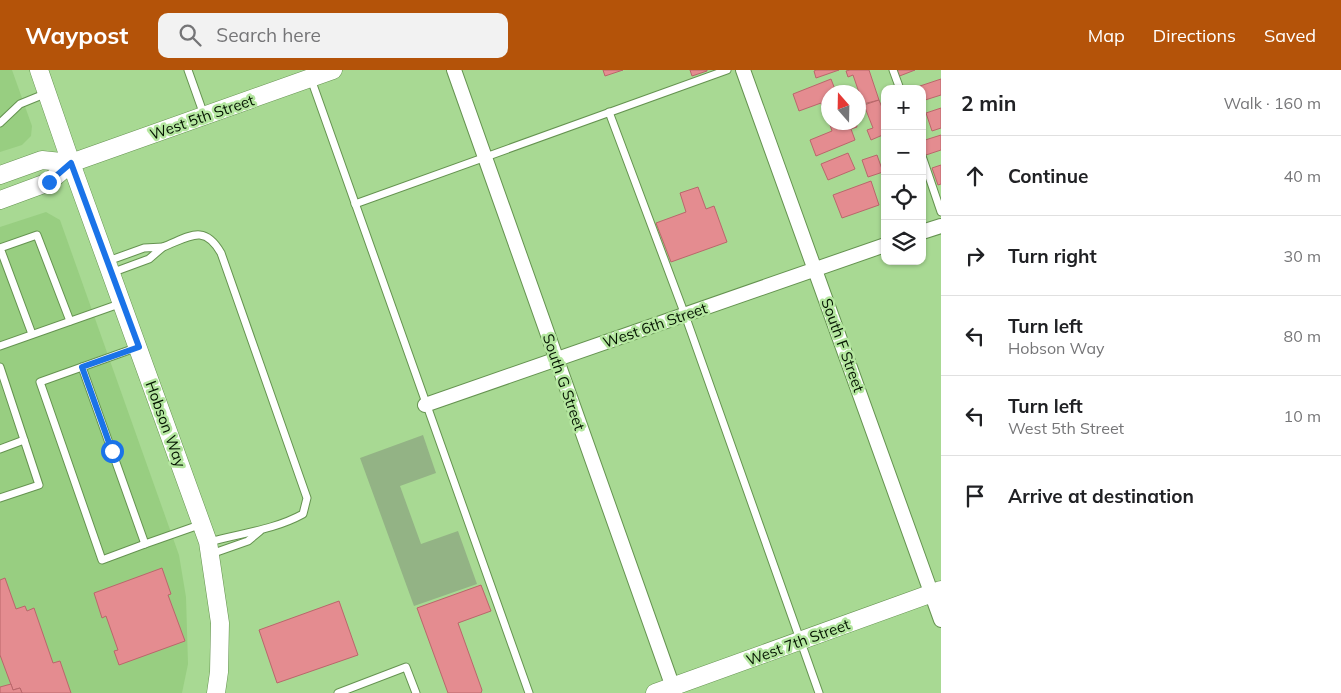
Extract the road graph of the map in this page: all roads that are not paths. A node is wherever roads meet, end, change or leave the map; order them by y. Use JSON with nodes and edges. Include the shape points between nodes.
{"nodes":[{"id":1,"x":40,"y":70,"type":"edge"},
{"id":2,"x":188,"y":70,"type":"edge"},
{"id":3,"x":333,"y":70,"type":"edge"},
{"id":4,"x":454,"y":70,"type":"edge"},
{"id":5,"x":727,"y":70,"type":"edge"},
{"id":6,"x":743,"y":70,"type":"edge"},
{"id":7,"x":893,"y":70,"type":"edge"},
{"id":8,"x":310,"y":78,"type":"junction"},
{"id":9,"x":899,"y":85,"type":"edge"},
{"id":10,"x":47,"y":93,"type":"junction"},
{"id":11,"x":609,"y":112,"type":"junction"},
{"id":12,"x":204,"y":116,"type":"junction"},
{"id":13,"x":0,"y":123,"type":"edge"},
{"id":14,"x":485,"y":156,"type":"junction"},
{"id":15,"x":71,"y":163,"type":"junction"},
{"id":16,"x":926,"y":168,"type":"edge"},
{"id":17,"x":0,"y":175,"type":"edge"},
{"id":18,"x":0,"y":200,"type":"edge"},
{"id":19,"x":355,"y":204,"type":"junction"},
{"id":20,"x":941,"y":212,"type":"edge"},
{"id":21,"x":941,"y":226,"type":"edge"},
{"id":22,"x":926,"y":231,"type":"edge"},
{"id":23,"x":881,"y":246,"type":"edge"},
{"id":24,"x":163,"y":247,"type":"junction"},
{"id":25,"x":0,"y":248,"type":"edge"},
{"id":26,"x":109,"y":268,"type":"junction"},
{"id":27,"x":815,"y":269,"type":"junction"},
{"id":28,"x":122,"y":303,"type":"junction"},
{"id":29,"x":685,"y":315,"type":"junction"},
{"id":30,"x":70,"y":321,"type":"junction"},
{"id":31,"x":32,"y":334,"type":"junction"},
{"id":32,"x":0,"y":346,"type":"edge"},
{"id":33,"x":139,"y":347,"type":"junction"},
{"id":34,"x":556,"y":358,"type":"junction"},
{"id":35,"x":0,"y":367,"type":"edge"},
{"id":36,"x":82,"y":367,"type":"junction"},
{"id":37,"x":425,"y":405,"type":"junction"},
{"id":38,"x":24,"y":440,"type":"junction"},
{"id":39,"x":0,"y":448,"type":"edge"},
{"id":40,"x":0,"y":498,"type":"edge"},
{"id":41,"x":202,"y":524,"type":"junction"},
{"id":42,"x":260,"y":531,"type":"junction"},
{"id":43,"x":145,"y":544,"type":"junction"},
{"id":44,"x":209,"y":548,"type":"junction"},
{"id":45,"x":936,"y":592,"type":"edge"},
{"id":46,"x":941,"y":620,"type":"edge"},
{"id":47,"x":801,"y":641,"type":"junction"},
{"id":48,"x":674,"y":690,"type":"edge"},
{"id":49,"x":216,"y":693,"type":"edge"},
{"id":50,"x":338,"y":693,"type":"edge"},
{"id":51,"x":416,"y":693,"type":"edge"},
{"id":52,"x":529,"y":693,"type":"edge"},
{"id":53,"x":655,"y":693,"type":"edge"},
{"id":54,"x":819,"y":693,"type":"edge"}],
"edges":[{"from":1,"to":10,"type":"street","name":"Hobson Way"},
{"from":2,"to":12,"type":"lane"},
{"from":3,"to":8,"type":"street","name":"West 5th Street"},
{"from":4,"to":14,"type":"street","name":"South G Street"},
{"from":5,"to":11,"type":"lane"},
{"from":6,"to":27,"type":"street","name":"South F Street"},
{"from":7,"to":9,"type":"lane"},
{"from":8,"to":12,"type":"street","name":"West 5th Street"},
{"from":8,"to":19,"type":"lane"},
{"from":10,"to":13,"type":"lane","via":[[20,104]]},
{"from":10,"to":15,"type":"street","name":"Hobson Way"},
{"from":11,"to":14,"type":"lane"},
{"from":11,"to":29,"type":"lane"},
{"from":12,"to":15,"type":"street","name":"West 5th Street"},
{"from":14,"to":19,"type":"lane"},
{"from":14,"to":34,"type":"street","name":"South G Street"},
{"from":15,"to":17,"type":"street","name":"West 5th Street","via":[[42,160]]},
{"from":15,"to":18,"type":"street","name":"West 5th Street","via":[[49,182]]},
{"from":15,"to":26,"type":"street","name":"Hobson Way"},
{"from":16,"to":20,"type":"lane"},
{"from":19,"to":37,"type":"lane"},
{"from":21,"to":22,"type":"street"},
{"from":23,"to":27,"type":"street","name":"West 6th Street"},
{"from":24,"to":26,"type":"lane","via":[[148,259]]},
{"from":24,"to":26,"type":"lane","via":[[144,248]]},
{"from":24,"to":42,"type":"lane","via":[[200,234],[214,240],[306,498],[303,514]]},
{"from":25,"to":30,"type":"lane","via":[[37,234]]},
{"from":25,"to":31,"type":"lane"},
{"from":26,"to":28,"type":"street","name":"Hobson Way"},
{"from":27,"to":29,"type":"street","name":"West 6th Street"},
{"from":27,"to":45,"type":"street","name":"South F Street"},
{"from":28,"to":30,"type":"lane"},
{"from":28,"to":33,"type":"street","name":"Hobson Way"},
{"from":29,"to":34,"type":"street","name":"West 6th Street"},
{"from":29,"to":47,"type":"lane"},
{"from":30,"to":31,"type":"lane"},
{"from":31,"to":32,"type":"lane"},
{"from":33,"to":36,"type":"lane"},
{"from":33,"to":41,"type":"street","name":"Hobson Way"},
{"from":34,"to":37,"type":"street","name":"West 6th Street"},
{"from":34,"to":48,"type":"street","name":"South G Street"},
{"from":35,"to":38,"type":"lane"},
{"from":36,"to":43,"type":"lane"},
{"from":36,"to":43,"type":"lane","via":[[40,382],[102,560]]},
{"from":37,"to":52,"type":"lane"},
{"from":38,"to":39,"type":"lane"},
{"from":38,"to":40,"type":"lane","via":[[39,485]]},
{"from":41,"to":43,"type":"lane"},
{"from":41,"to":44,"type":"street","name":"Hobson Way"},
{"from":42,"to":44,"type":"lane","via":[[245,532]]},
{"from":42,"to":44,"type":"lane","via":[[248,542]]},
{"from":44,"to":49,"type":"street","name":"Hobson Way","via":[[220,623]]},
{"from":45,"to":46,"type":"street","name":"South F Street"},
{"from":45,"to":47,"type":"street","name":"West 7th Street"},
{"from":47,"to":48,"type":"street","name":"West 7th Street"},
{"from":47,"to":54,"type":"lane"},
{"from":48,"to":53,"type":"street","name":"West 7th Street"},
{"from":50,"to":51,"type":"lane","via":[[406,667]]}]}
